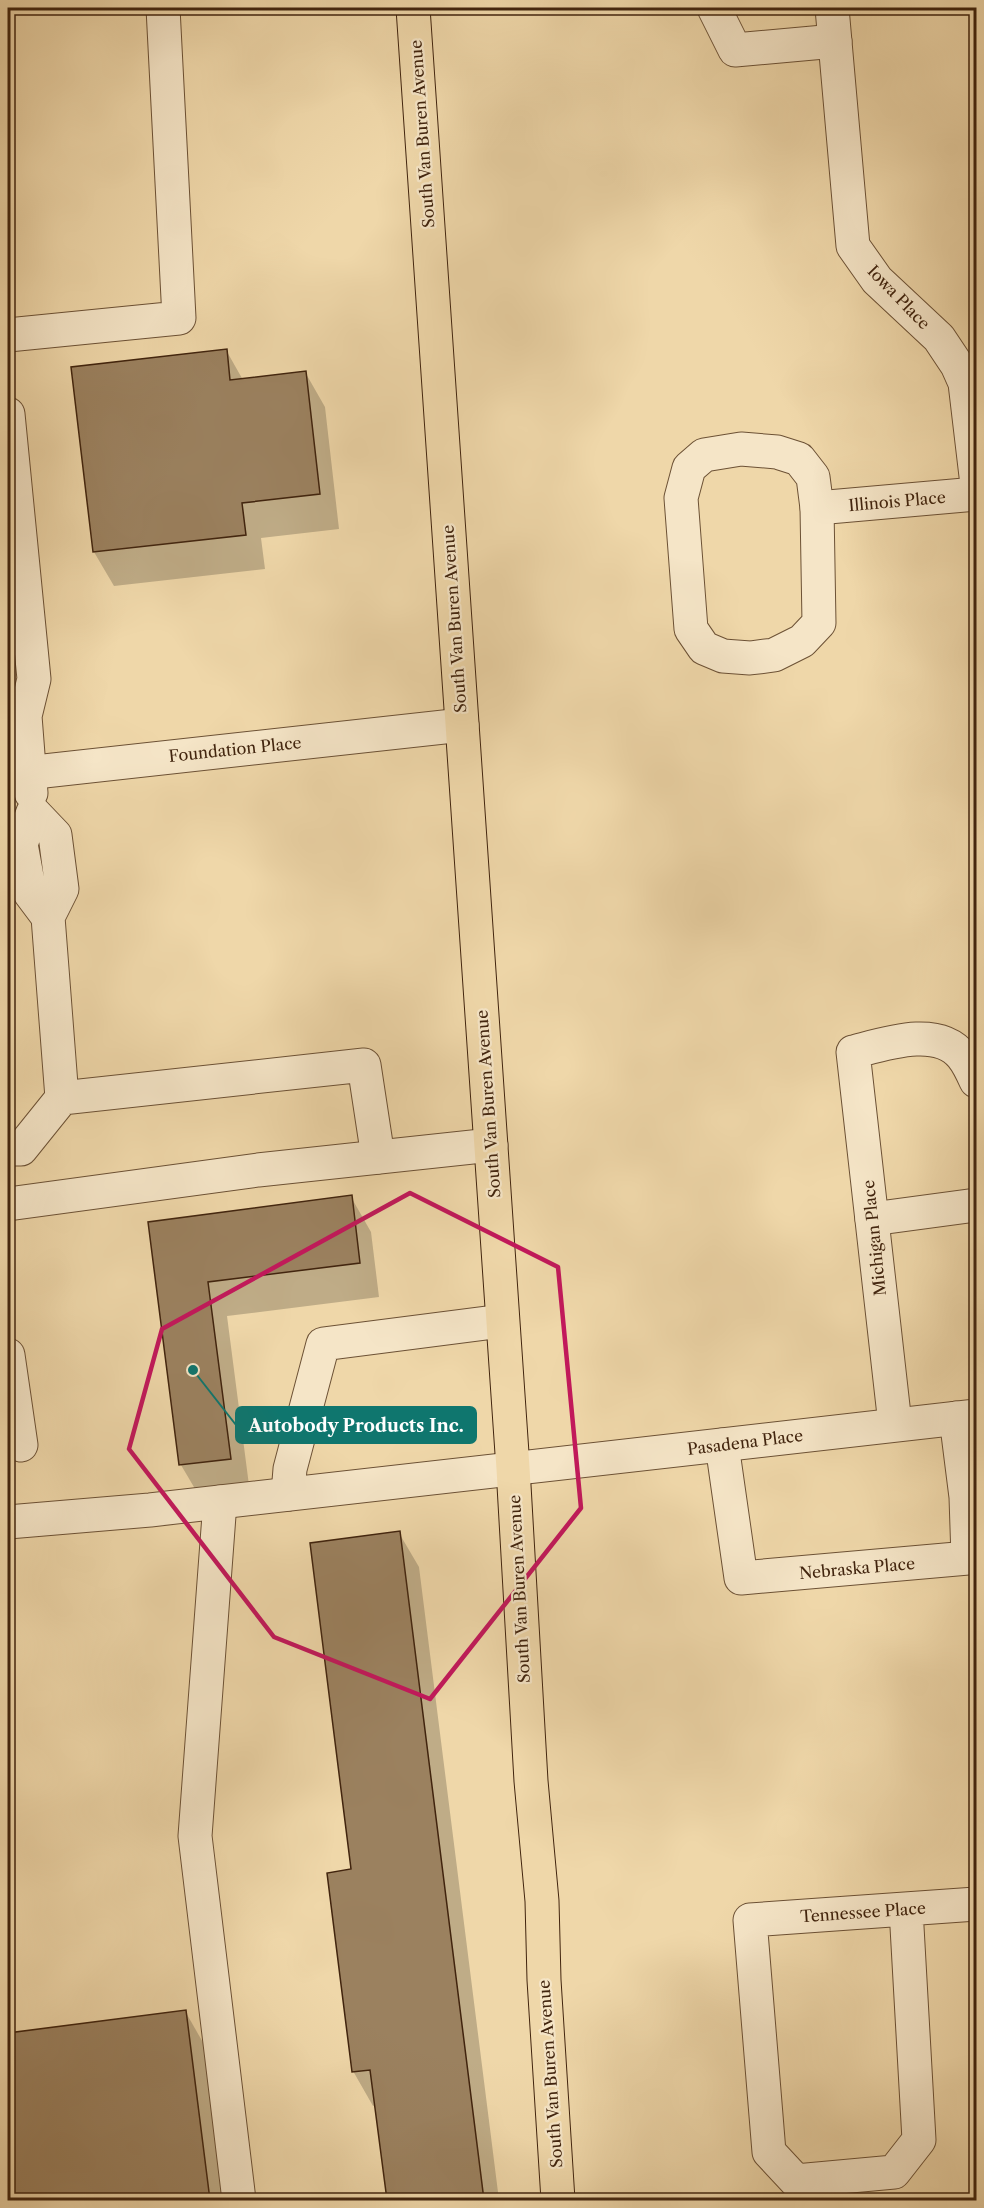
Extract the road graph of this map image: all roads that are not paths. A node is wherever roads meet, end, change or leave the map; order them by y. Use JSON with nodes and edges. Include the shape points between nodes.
{"nodes":[{"id":1,"x":163,"y":8,"type":"edge"},
{"id":2,"x":413,"y":8,"type":"edge"},
{"id":3,"x":714,"y":8,"type":"edge"},
{"id":4,"x":832,"y":8,"type":"edge"},
{"id":5,"x":835,"y":41,"type":"junction"},
{"id":6,"x":8,"y":335,"type":"edge"},
{"id":7,"x":8,"y":414,"type":"edge"},
{"id":8,"x":976,"y":476,"type":"edge"},
{"id":9,"x":976,"y":494,"type":"edge"},
{"id":10,"x":817,"y":508,"type":"junction"},
{"id":11,"x":462,"y":725,"type":"junction"},
{"id":12,"x":18,"y":774,"type":"edge"},
{"id":13,"x":976,"y":1080,"type":"edge"},
{"id":14,"x":62,"y":1098,"type":"junction"},
{"id":15,"x":491,"y":1145,"type":"junction"},
{"id":16,"x":8,"y":1149,"type":"edge"},
{"id":17,"x":378,"y":1157,"type":"junction"},
{"id":18,"x":8,"y":1204,"type":"edge"},
{"id":19,"x":976,"y":1205,"type":"edge"},
{"id":20,"x":872,"y":1219,"type":"junction"},
{"id":21,"x":502,"y":1321,"type":"junction"},
{"id":22,"x":8,"y":1355,"type":"edge"},
{"id":23,"x":966,"y":1417,"type":"edge"},
{"id":24,"x":895,"y":1424,"type":"junction"},
{"id":25,"x":722,"y":1444,"type":"junction"},
{"id":26,"x":21,"y":1445,"type":"dead end"},
{"id":27,"x":513,"y":1468,"type":"junction"},
{"id":28,"x":288,"y":1494,"type":"junction"},
{"id":29,"x":220,"y":1502,"type":"junction"},
{"id":30,"x":8,"y":1522,"type":"edge"},
{"id":31,"x":976,"y":1904,"type":"edge"},
{"id":32,"x":906,"y":1909,"type":"junction"},
{"id":33,"x":239,"y":2200,"type":"edge"},
{"id":34,"x":558,"y":2200,"type":"edge"}],
"edges":[{"from":1,"to":6,"type":"street","via":[[179,318]]},
{"from":2,"to":11,"type":"main road","name":"South Van Buren Avenue"},
{"from":3,"to":5,"type":"street","via":[[735,50]]},
{"from":4,"to":5,"type":"street","name":"Iowa Place"},
{"from":5,"to":8,"type":"street","name":"Iowa Place","via":[[853,246],[877,280],[939,338],[957,365],[965,383]]},
{"from":7,"to":12,"type":"street","via":[[34,679]]},
{"from":9,"to":10,"type":"street","name":"Illinois Place"},
{"from":10,"to":10,"type":"street","via":[[813,477],[799,459],[777,452],[741,449],[704,455],[689,468],[681,498],[691,629],[704,648],[723,656],[774,655],[802,641],[819,623]]},
{"from":11,"to":12,"type":"street","name":"Foundation Place"},
{"from":11,"to":15,"type":"main road","name":"South Van Buren Avenue"},
{"from":12,"to":14,"type":"street","via":[[33,812],[55,835],[62,889],[48,917]]},
{"from":13,"to":20,"type":"street","name":"Michigan Place","via":[[961,1054],[939,1041],[915,1039],[853,1052]]},
{"from":14,"to":16,"type":"street","via":[[21,1149]]},
{"from":14,"to":17,"type":"street","via":[[364,1065]]},
{"from":15,"to":17,"type":"street"},
{"from":15,"to":21,"type":"main road","name":"South Van Buren Avenue"},
{"from":17,"to":18,"type":"street"},
{"from":19,"to":20,"type":"street"},
{"from":20,"to":24,"type":"street","name":"Michigan Place"},
{"from":21,"to":27,"type":"main road","name":"South Van Buren Avenue"},
{"from":21,"to":28,"type":"street","via":[[323,1344],[290,1469]]},
{"from":22,"to":26,"type":"street"},
{"from":23,"to":24,"type":"street","name":"Pasadena Place"},
{"from":23,"to":25,"type":"street","name":"Nebraska Place","via":[[968,1558],[741,1578]]},
{"from":24,"to":25,"type":"street","name":"Pasadena Place"},
{"from":25,"to":27,"type":"street","name":"Pasadena Place"},
{"from":27,"to":28,"type":"street","name":"Pasadena Place"},
{"from":27,"to":34,"type":"main road","name":"South Van Buren Avenue"},
{"from":28,"to":29,"type":"street","name":"Pasadena Place"},
{"from":29,"to":30,"type":"street","name":"Pasadena Place"},
{"from":29,"to":33,"type":"street","via":[[195,1836]]},
{"from":31,"to":32,"type":"street","name":"Tennessee Place"},
{"from":32,"to":32,"type":"street","name":"Tennessee Place","via":[[750,1920],[769,2152],[796,2181],[894,2172],[919,2140]]}]}
